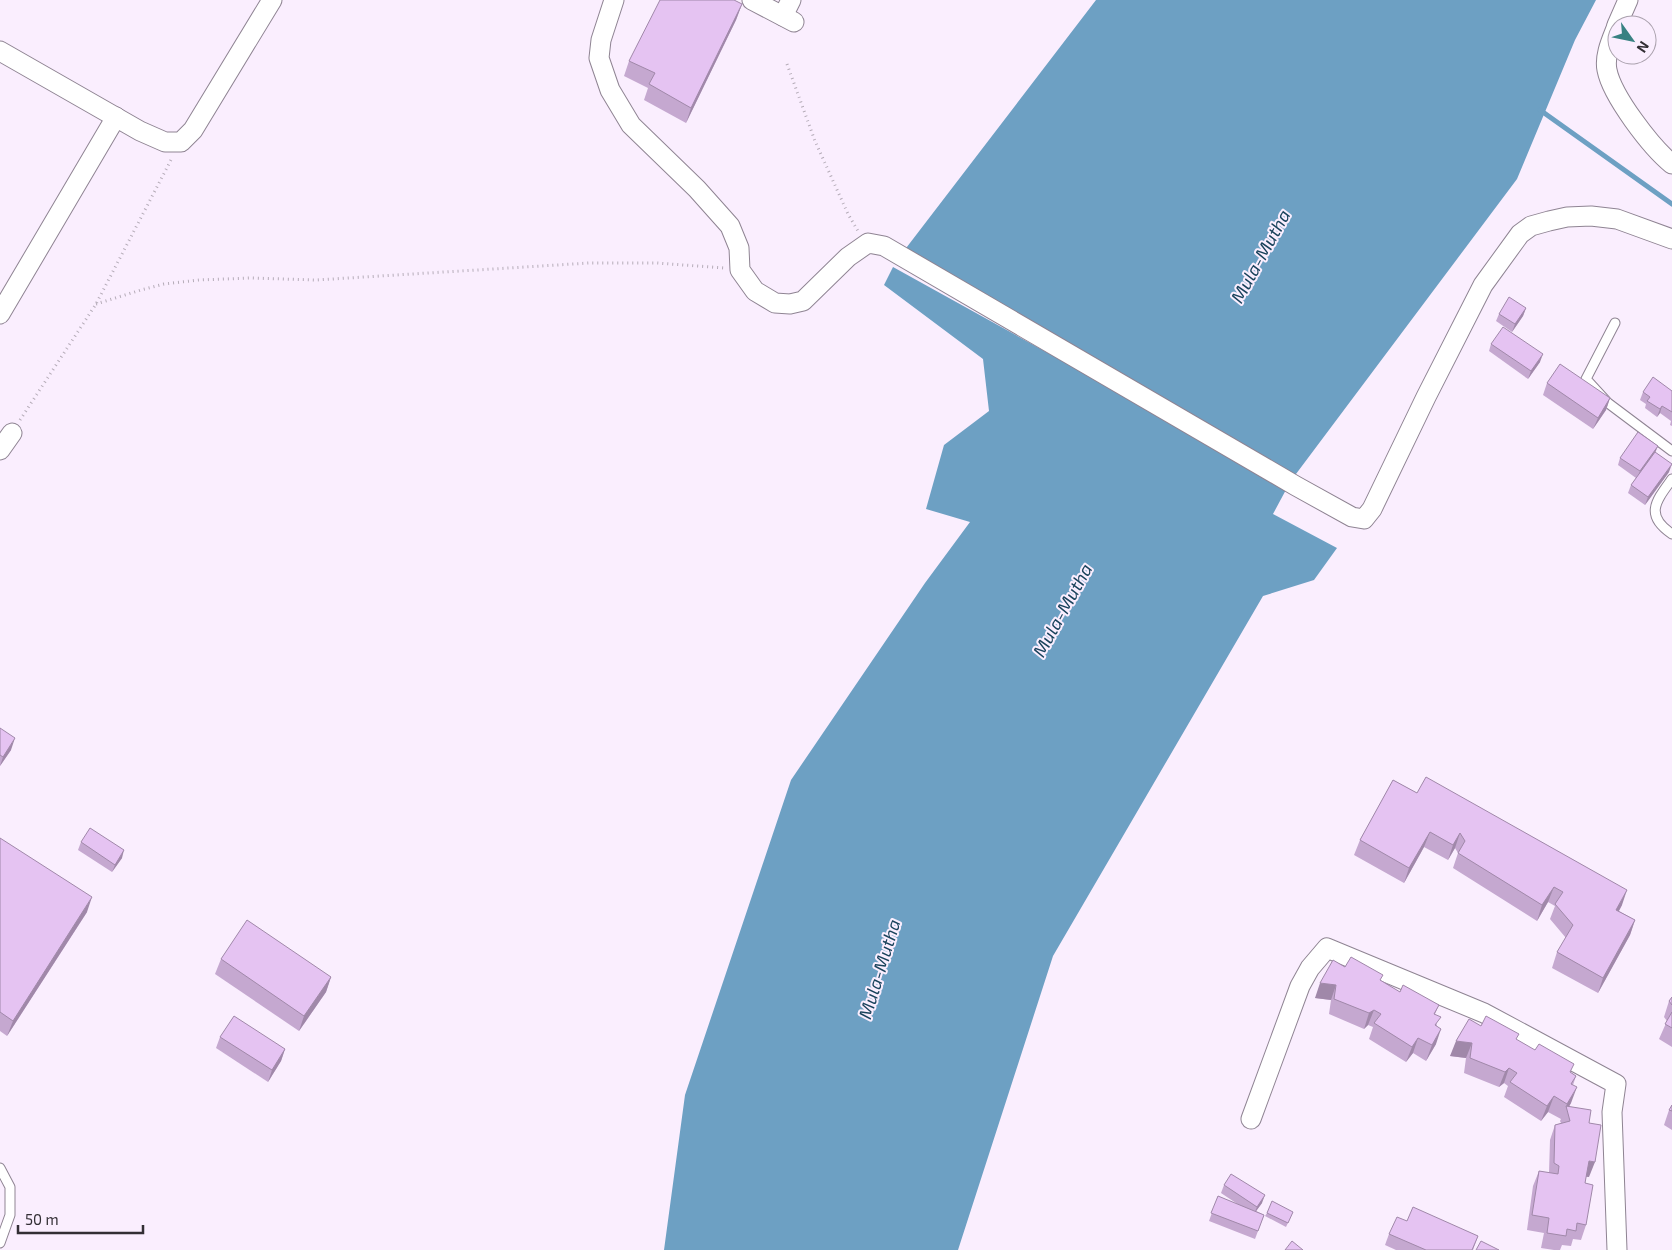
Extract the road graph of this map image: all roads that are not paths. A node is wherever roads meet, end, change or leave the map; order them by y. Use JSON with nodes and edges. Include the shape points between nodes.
{"nodes":[{"id":1,"x":272,"y":0,"type":"edge"},
{"id":2,"x":614,"y":0,"type":"edge"},
{"id":3,"x":752,"y":0,"type":"edge"},
{"id":4,"x":1628,"y":0,"type":"edge"},
{"id":5,"x":789,"y":13,"type":"edge"},
{"id":6,"x":1621,"y":15,"type":"edge"},
{"id":7,"x":0,"y":51,"type":"edge"},
{"id":8,"x":1607,"y":65,"type":"edge"},
{"id":9,"x":116,"y":117,"type":"junction"},
{"id":10,"x":1672,"y":164,"type":"edge"},
{"id":11,"x":1672,"y":238,"type":"edge"},
{"id":12,"x":0,"y":314,"type":"edge"},
{"id":13,"x":1615,"y":322,"type":"dead end"},
{"id":14,"x":12,"y":433,"type":"road end"},
{"id":15,"x":0,"y":450,"type":"edge"},
{"id":16,"x":1672,"y":451,"type":"edge"},
{"id":17,"x":1672,"y":479,"type":"edge"},
{"id":18,"x":1672,"y":534,"type":"edge"},
{"id":19,"x":1251,"y":1118,"type":"dead end"},
{"id":20,"x":0,"y":1168,"type":"edge"},
{"id":21,"x":0,"y":1243,"type":"edge"},
{"id":22,"x":1617,"y":1250,"type":"edge"}],
"edges":[{"from":1,"to":9,"type":"street","via":[[193,130],[181,142],[164,142]]},
{"from":2,"to":11,"type":"street","via":[[601,40],[599,58],[610,90],[630,125],[697,189],[730,226],[739,248],[740,270],[755,291],[775,303],[803,301],[848,257],[868,243],[884,246],[1352,517],[1364,519],[1372,509],[1483,284],[1520,234],[1531,226],[1549,221],[1591,216],[1617,219]]},
{"from":3,"to":5,"type":"street"},
{"from":4,"to":6,"type":"street"},
{"from":7,"to":9,"type":"street"},
{"from":8,"to":10,"type":"street","via":[[1613,90],[1660,154]]},
{"from":9,"to":12,"type":"street"},
{"from":13,"to":16,"type":"lane","via":[[1586,379],[1608,403]]},
{"from":14,"to":15,"type":"street"},
{"from":17,"to":18,"type":"lane","via":[[1658,499],[1654,512],[1658,522]]},
{"from":19,"to":22,"type":"street","via":[[1300,986],[1327,948],[1484,1013],[1616,1084],[1612,1112]]},
{"from":20,"to":21,"type":"lane","via":[[10,1186],[10,1215]]}]}
